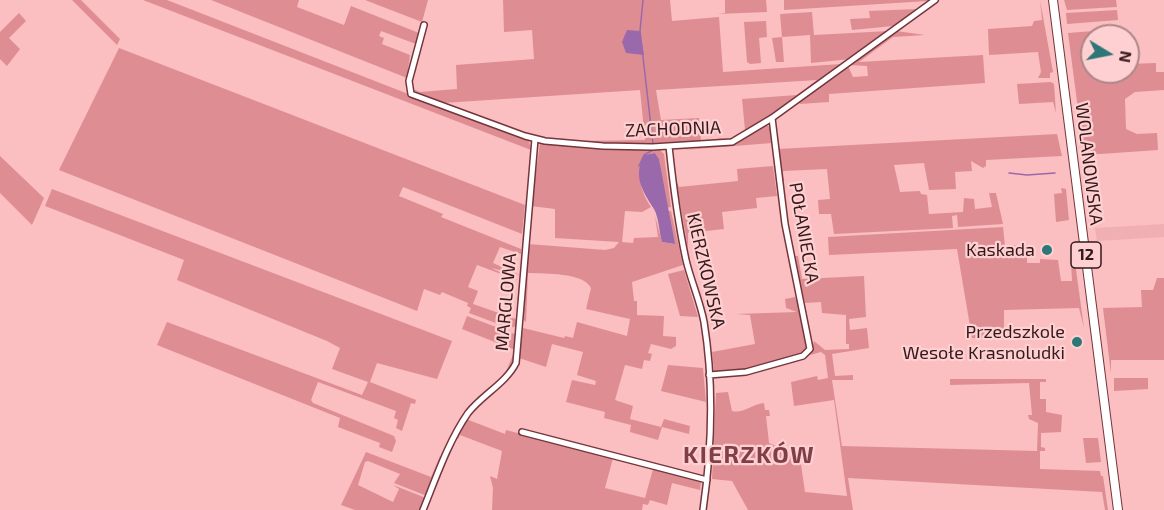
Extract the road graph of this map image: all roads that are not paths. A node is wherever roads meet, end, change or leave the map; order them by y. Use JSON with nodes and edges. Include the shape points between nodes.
{"nodes":[{"id":1,"x":935,"y":0,"type":"edge"},
{"id":2,"x":1053,"y":0,"type":"edge"},
{"id":3,"x":424,"y":25,"type":"dead end"},
{"id":4,"x":772,"y":118,"type":"junction"},
{"id":5,"x":536,"y":139,"type":"junction"},
{"id":6,"x":669,"y":147,"type":"junction"},
{"id":7,"x":710,"y":375,"type":"junction"},
{"id":8,"x":522,"y":432,"type":"dead end"},
{"id":9,"x":707,"y":480,"type":"junction"},
{"id":10,"x":423,"y":510,"type":"edge"},
{"id":11,"x":703,"y":510,"type":"edge"},
{"id":12,"x":1118,"y":510,"type":"edge"}],
"edges":[{"from":1,"to":4,"type":"street","name":"ZACHODNIA"},
{"from":2,"to":12,"type":"main road","name":"WOLANOWSKA","number":"12"},
{"from":3,"to":5,"type":"street","name":"ZACHODNIA","via":[[409,81],[411,94]]},
{"from":4,"to":6,"type":"street","name":"ZACHODNIA","via":[[732,142]]},
{"from":4,"to":7,"type":"street","name":"POŁANIECKA","via":[[782,207],[811,342],[809,352],[746,372]]},
{"from":5,"to":6,"type":"street","name":"ZACHODNIA","via":[[596,146]]},
{"from":5,"to":10,"type":"street","name":"MARGLOWA","via":[[516,363],[460,425]]},
{"from":6,"to":7,"type":"street","name":"KIERZKOWSKA","via":[[676,208],[703,314]]},
{"from":7,"to":9,"type":"street","name":"KIERZKOWSKA"},
{"from":8,"to":9,"type":"street"},
{"from":9,"to":11,"type":"street","name":"KIERZKOWSKA"}]}
